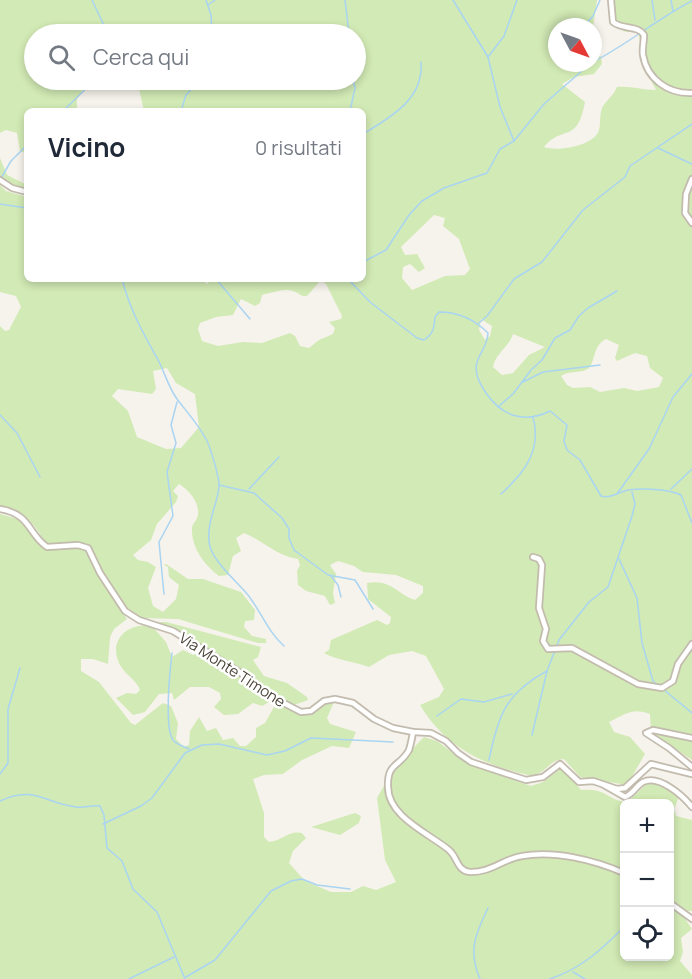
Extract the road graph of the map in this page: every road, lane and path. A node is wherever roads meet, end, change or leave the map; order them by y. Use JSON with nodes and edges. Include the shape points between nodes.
{"nodes":[{"id":1,"x":611,"y":0,"type":"edge"},
{"id":2,"x":692,"y":93,"type":"edge"},
{"id":3,"x":692,"y":179,"type":"edge"},
{"id":4,"x":1,"y":180,"type":"edge"},
{"id":5,"x":24,"y":191,"type":"edge"},
{"id":6,"x":692,"y":223,"type":"edge"},
{"id":7,"x":0,"y":509,"type":"edge"},
{"id":8,"x":532,"y":557,"type":"dead end"},
{"id":9,"x":692,"y":644,"type":"edge"},
{"id":10,"x":414,"y":732,"type":"junction"},
{"id":11,"x":692,"y":738,"type":"edge"},
{"id":12,"x":692,"y":767,"type":"edge"},
{"id":13,"x":692,"y":774,"type":"edge"},
{"id":14,"x":602,"y":784,"type":"junction"},
{"id":15,"x":692,"y":807,"type":"edge"},
{"id":16,"x":620,"y":872,"type":"edge"},
{"id":17,"x":674,"y":906,"type":"edge"},
{"id":18,"x":692,"y":919,"type":"edge"}],
"edges":[{"from":1,"to":2,"type":"street","via":[[613,22],[644,35],[644,58],[656,80],[673,92]]},
{"from":3,"to":6,"type":"street","via":[[685,213]]},
{"from":4,"to":5,"type":"street"},
{"from":7,"to":10,"type":"street","name":"Via Monte Timone","via":[[11,511],[26,522],[47,547],[88,548],[125,611],[173,632],[241,673],[255,688],[292,708],[311,711],[324,701],[335,699],[352,703],[388,726]]},
{"from":8,"to":9,"type":"street","via":[[542,565],[539,608],[546,625],[543,643],[550,650],[575,650],[638,684],[662,688],[673,681],[679,661]]},
{"from":10,"to":14,"type":"street","via":[[431,733],[471,762],[513,776],[536,780],[560,764],[579,782]]},
{"from":10,"to":16,"type":"street","via":[[409,749],[390,768],[390,801],[450,851],[459,867],[468,872],[489,870],[520,856],[558,855]]},
{"from":11,"to":12,"type":"street","via":[[653,730],[646,733]]},
{"from":13,"to":14,"type":"street","via":[[651,764],[627,788]]},
{"from":14,"to":15,"type":"street","via":[[625,797],[645,781],[653,781],[675,791]]},
{"from":17,"to":18,"type":"street"}]}
